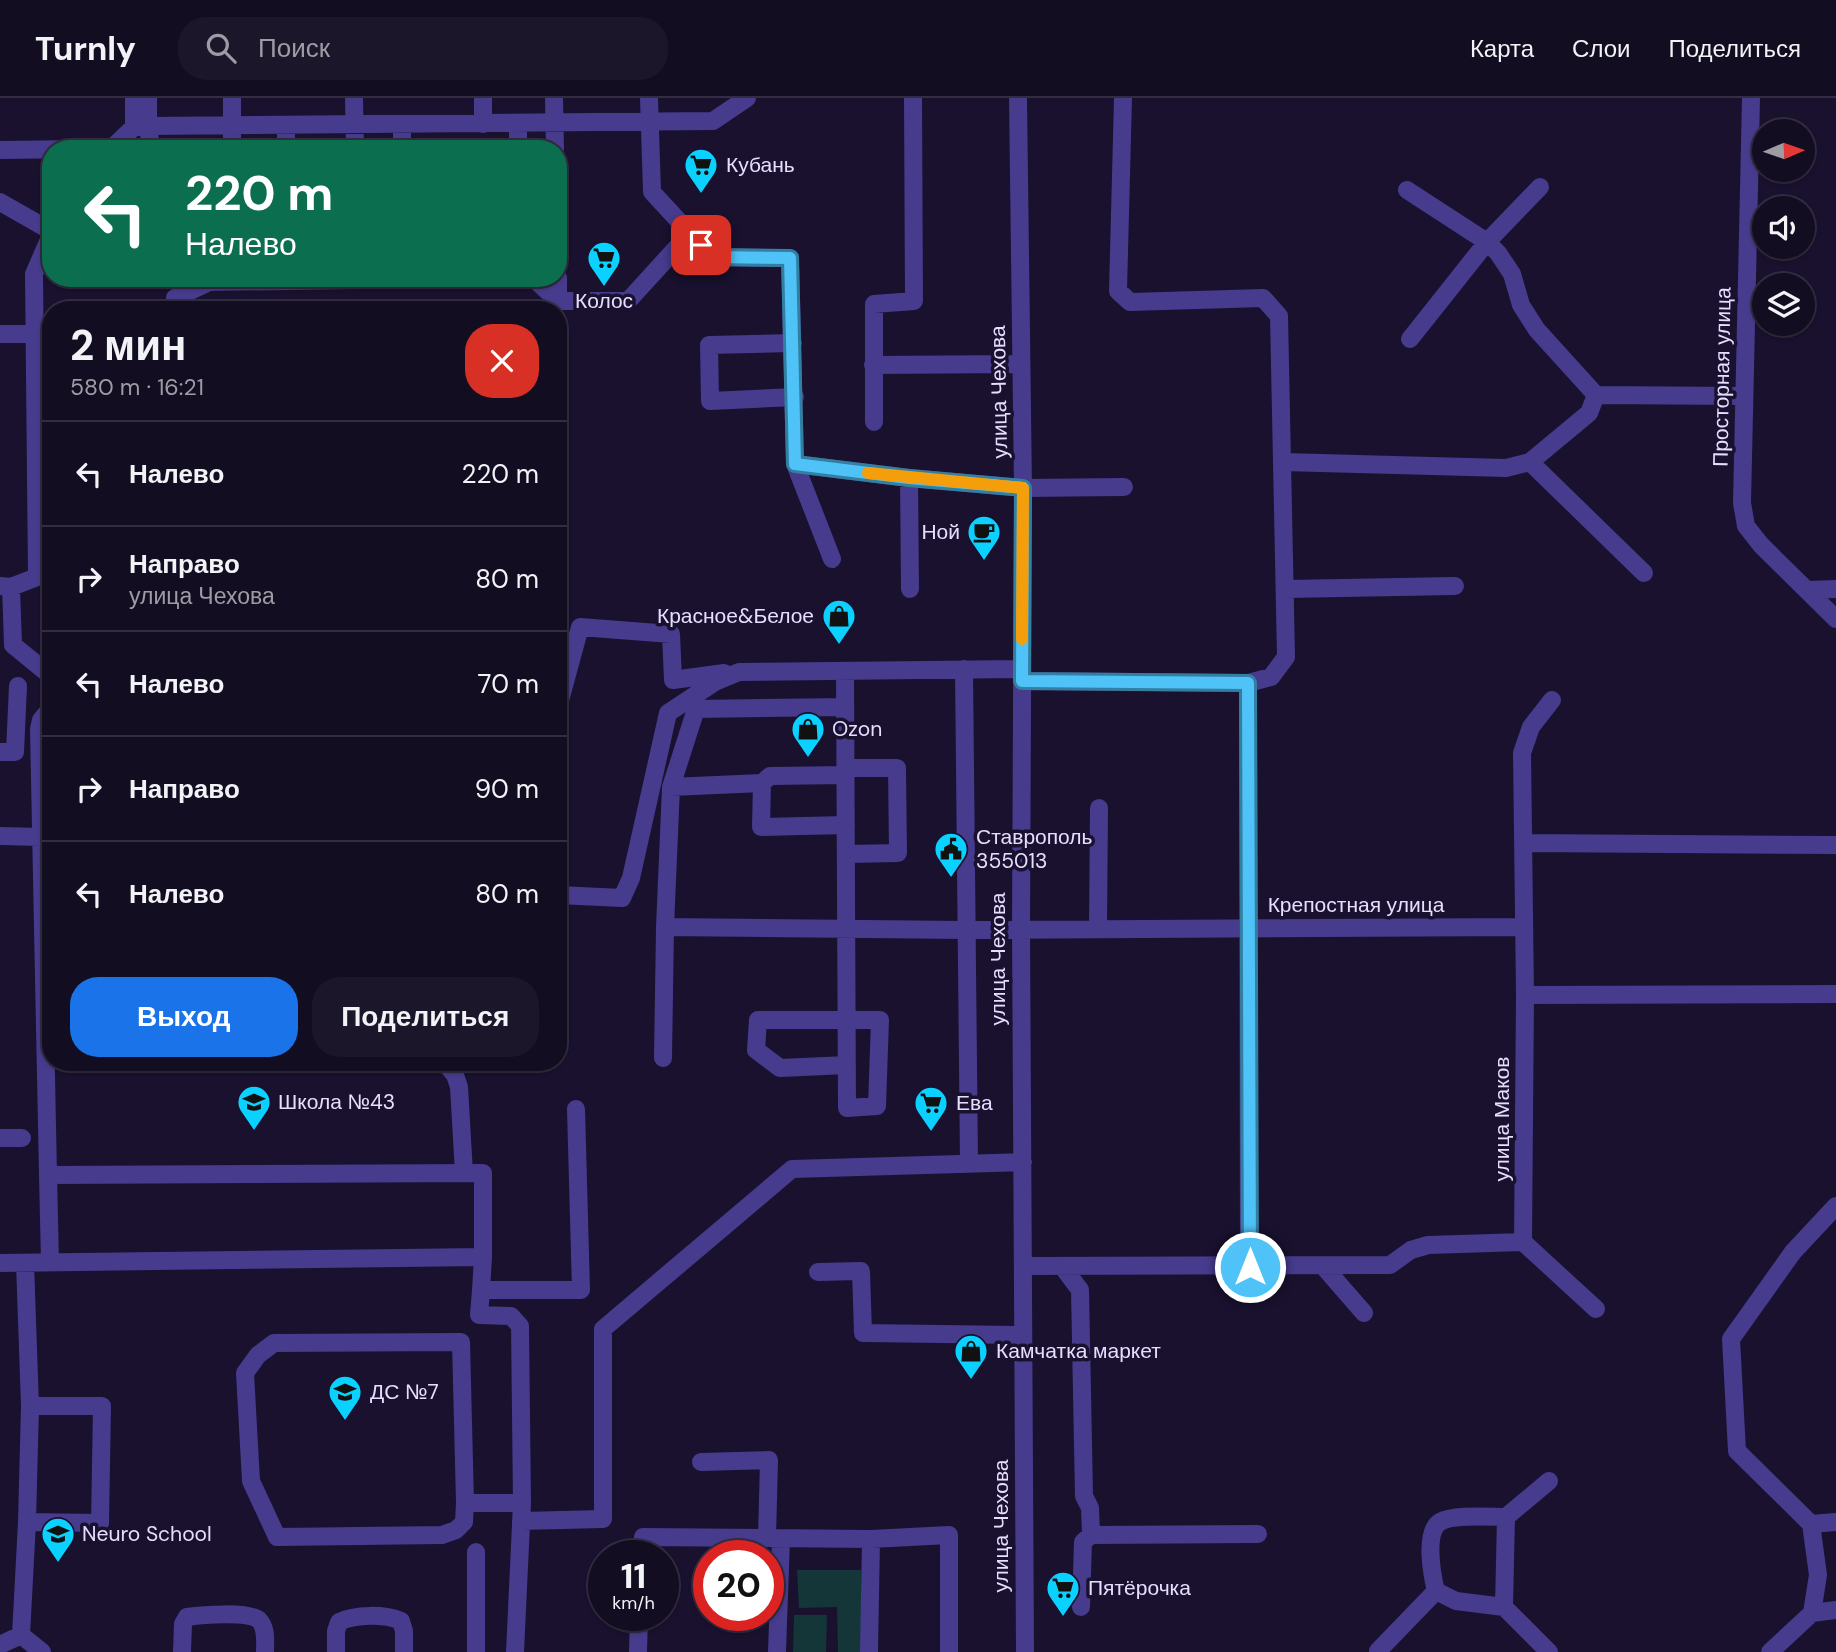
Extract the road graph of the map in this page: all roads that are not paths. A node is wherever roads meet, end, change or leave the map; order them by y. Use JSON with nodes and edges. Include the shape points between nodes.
{"nodes":[{"id":1,"x":134,"y":98,"type":"edge"},
{"id":2,"x":148,"y":98,"type":"edge"},
{"id":3,"x":232,"y":98,"type":"edge"},
{"id":4,"x":354,"y":98,"type":"edge"},
{"id":5,"x":482,"y":98,"type":"edge"},
{"id":6,"x":554,"y":98,"type":"edge"},
{"id":7,"x":649,"y":98,"type":"edge"},
{"id":8,"x":747,"y":98,"type":"edge"},
{"id":9,"x":913,"y":98,"type":"edge"},
{"id":10,"x":1018,"y":98,"type":"edge"},
{"id":11,"x":1123,"y":98,"type":"edge"},
{"id":12,"x":1751,"y":98,"type":"edge"},
{"id":13,"x":649,"y":122,"type":"junction"},
{"id":14,"x":554,"y":123,"type":"junction"},
{"id":15,"x":354,"y":124,"type":"junction"},
{"id":16,"x":402,"y":124,"type":"junction"},
{"id":17,"x":483,"y":124,"type":"junction"},
{"id":18,"x":518,"y":124,"type":"junction"},
{"id":19,"x":286,"y":125,"type":"junction"},
{"id":20,"x":141,"y":126,"type":"junction"},
{"id":21,"x":231,"y":126,"type":"junction"},
{"id":22,"x":123,"y":140,"type":"edge"},
{"id":23,"x":147,"y":140,"type":"edge"},
{"id":24,"x":232,"y":140,"type":"edge"},
{"id":25,"x":286,"y":140,"type":"edge"},
{"id":26,"x":355,"y":140,"type":"edge"},
{"id":27,"x":402,"y":140,"type":"edge"},
{"id":28,"x":518,"y":140,"type":"edge"},
{"id":29,"x":555,"y":140,"type":"edge"},
{"id":30,"x":42,"y":149,"type":"edge"},
{"id":31,"x":0,"y":150,"type":"edge"},
{"id":32,"x":1540,"y":187,"type":"dead end"},
{"id":33,"x":1406,"y":190,"type":"dead end"},
{"id":34,"x":0,"y":202,"type":"edge"},
{"id":35,"x":42,"y":228,"type":"edge"},
{"id":36,"x":690,"y":233,"type":"junction"},
{"id":37,"x":1487,"y":242,"type":"junction"},
{"id":38,"x":42,"y":274,"type":"edge"},
{"id":39,"x":198,"y":287,"type":"edge"},
{"id":40,"x":543,"y":287,"type":"edge"},
{"id":41,"x":558,"y":287,"type":"edge"},
{"id":42,"x":175,"y":301,"type":"edge"},
{"id":43,"x":558,"y":301,"type":"junction"},
{"id":44,"x":0,"y":334,"type":"edge"},
{"id":45,"x":1410,"y":340,"type":"dead end"},
{"id":46,"x":40,"y":341,"type":"edge"},
{"id":47,"x":793,"y":342,"type":"junction"},
{"id":48,"x":1021,"y":364,"type":"junction"},
{"id":49,"x":873,"y":365,"type":"junction"},
{"id":50,"x":42,"y":375,"type":"edge"},
{"id":51,"x":1596,"y":395,"type":"junction"},
{"id":52,"x":1743,"y":396,"type":"junction"},
{"id":53,"x":795,"y":397,"type":"junction"},
{"id":54,"x":874,"y":422,"type":"dead end"},
{"id":55,"x":1283,"y":461,"type":"junction"},
{"id":56,"x":1530,"y":463,"type":"junction"},
{"id":57,"x":795,"y":464,"type":"junction"},
{"id":58,"x":909,"y":478,"type":"junction"},
{"id":59,"x":1023,"y":488,"type":"junction"},
{"id":60,"x":1124,"y":488,"type":"dead end"},
{"id":61,"x":832,"y":559,"type":"dead end"},
{"id":62,"x":1644,"y":573,"type":"dead end"},
{"id":63,"x":42,"y":577,"type":"edge"},
{"id":64,"x":6,"y":586,"type":"edge"},
{"id":65,"x":1455,"y":586,"type":"dead end"},
{"id":66,"x":1286,"y":589,"type":"junction"},
{"id":67,"x":1836,"y":589,"type":"edge"},
{"id":68,"x":910,"y":590,"type":"dead end"},
{"id":69,"x":1807,"y":590,"type":"junction"},
{"id":70,"x":1836,"y":619,"type":"edge"},
{"id":71,"x":42,"y":669,"type":"edge"},
{"id":72,"x":964,"y":669,"type":"junction"},
{"id":73,"x":739,"y":672,"type":"junction"},
{"id":74,"x":845,"y":672,"type":"junction"},
{"id":75,"x":567,"y":675,"type":"edge"},
{"id":76,"x":1022,"y":675,"type":"junction"},
{"id":77,"x":1248,"y":683,"type":"junction"},
{"id":78,"x":19,"y":686,"type":"dead end"},
{"id":79,"x":1552,"y":700,"type":"dead end"},
{"id":80,"x":845,"y":707,"type":"junction"},
{"id":81,"x":42,"y":719,"type":"edge"},
{"id":82,"x":0,"y":752,"type":"edge"},
{"id":83,"x":846,"y":771,"type":"junction"},
{"id":84,"x":762,"y":783,"type":"junction"},
{"id":85,"x":671,"y":786,"type":"junction"},
{"id":86,"x":1100,"y":808,"type":"dead end"},
{"id":87,"x":846,"y":825,"type":"junction"},
{"id":88,"x":0,"y":836,"type":"edge"},
{"id":89,"x":41,"y":837,"type":"junction"},
{"id":90,"x":1524,"y":843,"type":"junction"},
{"id":91,"x":1836,"y":845,"type":"edge"},
{"id":92,"x":848,"y":854,"type":"junction"},
{"id":93,"x":42,"y":885,"type":"edge"},
{"id":94,"x":567,"y":895,"type":"edge"},
{"id":95,"x":1524,"y":926,"type":"junction"},
{"id":96,"x":665,"y":927,"type":"junction"},
{"id":97,"x":847,"y":928,"type":"junction"},
{"id":98,"x":1098,"y":928,"type":"junction"},
{"id":99,"x":1248,"y":928,"type":"junction"},
{"id":100,"x":1021,"y":929,"type":"junction"},
{"id":101,"x":965,"y":930,"type":"junction"},
{"id":102,"x":1836,"y":994,"type":"edge"},
{"id":103,"x":1525,"y":995,"type":"junction"},
{"id":104,"x":847,"y":1019,"type":"junction"},
{"id":105,"x":663,"y":1058,"type":"dead end"},
{"id":106,"x":847,"y":1065,"type":"junction"},
{"id":107,"x":46,"y":1071,"type":"edge"},
{"id":108,"x":452,"y":1071,"type":"edge"},
{"id":109,"x":576,"y":1109,"type":"dead end"},
{"id":110,"x":0,"y":1138,"type":"edge"},
{"id":111,"x":22,"y":1138,"type":"dead end"},
{"id":112,"x":1023,"y":1162,"type":"junction"},
{"id":113,"x":969,"y":1163,"type":"junction"},
{"id":114,"x":464,"y":1173,"type":"junction"},
{"id":115,"x":48,"y":1175,"type":"junction"},
{"id":116,"x":1834,"y":1212,"type":"edge"},
{"id":117,"x":1523,"y":1242,"type":"junction"},
{"id":118,"x":483,"y":1257,"type":"junction"},
{"id":119,"x":50,"y":1262,"type":"junction"},
{"id":120,"x":26,"y":1263,"type":"junction"},
{"id":121,"x":0,"y":1264,"type":"edge"},
{"id":122,"x":1023,"y":1266,"type":"junction"},
{"id":123,"x":1062,"y":1266,"type":"junction"},
{"id":124,"x":1250,"y":1267,"type":"junction"},
{"id":125,"x":1325,"y":1267,"type":"junction"},
{"id":126,"x":818,"y":1272,"type":"dead end"},
{"id":127,"x":481,"y":1290,"type":"junction"},
{"id":128,"x":1596,"y":1309,"type":"dead end"},
{"id":129,"x":1364,"y":1313,"type":"dead end"},
{"id":130,"x":1023,"y":1335,"type":"junction"},
{"id":131,"x":30,"y":1406,"type":"junction"},
{"id":132,"x":701,"y":1462,"type":"dead end"},
{"id":133,"x":1549,"y":1481,"type":"dead end"},
{"id":134,"x":465,"y":1503,"type":"junction"},
{"id":135,"x":521,"y":1512,"type":"junction"},
{"id":136,"x":1506,"y":1517,"type":"junction"},
{"id":137,"x":27,"y":1522,"type":"junction"},
{"id":138,"x":1836,"y":1522,"type":"edge"},
{"id":139,"x":1811,"y":1524,"type":"junction"},
{"id":140,"x":1258,"y":1534,"type":"dead end"},
{"id":141,"x":1091,"y":1535,"type":"junction"},
{"id":142,"x":774,"y":1538,"type":"junction"},
{"id":143,"x":871,"y":1539,"type":"junction"},
{"id":144,"x":643,"y":1540,"type":"edge"},
{"id":145,"x":476,"y":1552,"type":"dead end"},
{"id":146,"x":1436,"y":1591,"type":"junction"},
{"id":147,"x":1081,"y":1607,"type":"dead end"},
{"id":148,"x":1504,"y":1607,"type":"junction"},
{"id":149,"x":1836,"y":1610,"type":"edge"},
{"id":150,"x":1812,"y":1612,"type":"junction"},
{"id":151,"x":639,"y":1631,"type":"edge"},
{"id":152,"x":20,"y":1634,"type":"junction"},
{"id":153,"x":0,"y":1644,"type":"edge"},
{"id":154,"x":1378,"y":1651,"type":"edge"},
{"id":155,"x":42,"y":1652,"type":"edge"},
{"id":156,"x":183,"y":1652,"type":"edge"},
{"id":157,"x":265,"y":1652,"type":"edge"},
{"id":158,"x":336,"y":1652,"type":"edge"},
{"id":159,"x":404,"y":1652,"type":"edge"},
{"id":160,"x":476,"y":1652,"type":"edge"},
{"id":161,"x":515,"y":1652,"type":"edge"},
{"id":162,"x":638,"y":1652,"type":"edge"},
{"id":163,"x":777,"y":1652,"type":"edge"},
{"id":164,"x":869,"y":1652,"type":"edge"},
{"id":165,"x":949,"y":1652,"type":"edge"},
{"id":166,"x":1025,"y":1652,"type":"edge"},
{"id":167,"x":1549,"y":1652,"type":"edge"},
{"id":168,"x":1770,"y":1652,"type":"edge"}],
"edges":[{"from":1,"to":20,"type":"street"},
{"from":2,"to":20,"type":"street"},
{"from":3,"to":21,"type":"street"},
{"from":4,"to":15,"type":"street"},
{"from":5,"to":17,"type":"street"},
{"from":6,"to":14,"type":"street"},
{"from":7,"to":13,"type":"street"},
{"from":8,"to":13,"type":"street","via":[[713,121]]},
{"from":9,"to":49,"type":"street","via":[[914,301],[874,304]]},
{"from":10,"to":48,"type":"street","name":"улица Чехова"},
{"from":11,"to":55,"type":"street","via":[[1118,290],[1130,302],[1264,298],[1279,316]]},
{"from":12,"to":52,"type":"street","name":"Просторная улица"},
{"from":13,"to":14,"type":"street"},
{"from":13,"to":36,"type":"street","via":[[652,192]]},
{"from":14,"to":18,"type":"street"},
{"from":14,"to":29,"type":"street"},
{"from":15,"to":16,"type":"street"},
{"from":15,"to":19,"type":"street"},
{"from":15,"to":26,"type":"street"},
{"from":16,"to":17,"type":"street"},
{"from":16,"to":27,"type":"street"},
{"from":17,"to":18,"type":"street"},
{"from":18,"to":28,"type":"street"},
{"from":19,"to":21,"type":"street"},
{"from":19,"to":25,"type":"street"},
{"from":20,"to":21,"type":"street"},
{"from":20,"to":22,"type":"street"},
{"from":20,"to":23,"type":"street"},
{"from":21,"to":24,"type":"street"},
{"from":30,"to":31,"type":"street"},
{"from":32,"to":37,"type":"street"},
{"from":33,"to":37,"type":"street"},
{"from":34,"to":35,"type":"street"},
{"from":36,"to":43,"type":"street","via":[[628,301]]},
{"from":36,"to":47,"type":"street","via":[[712,257],[790,258]]},
{"from":37,"to":45,"type":"street"},
{"from":37,"to":51,"type":"street","via":[[1512,274],[1521,305],[1537,330]]},
{"from":38,"to":46,"type":"street"},
{"from":39,"to":42,"type":"street"},
{"from":40,"to":43,"type":"street"},
{"from":41,"to":43,"type":"street"},
{"from":44,"to":46,"type":"street"},
{"from":46,"to":50,"type":"street"},
{"from":47,"to":53,"type":"street"},
{"from":47,"to":53,"type":"street","via":[[709,345],[710,401]]},
{"from":48,"to":49,"type":"street"},
{"from":48,"to":59,"type":"street","name":"улица Чехова"},
{"from":49,"to":54,"type":"street"},
{"from":51,"to":52,"type":"street"},
{"from":51,"to":56,"type":"street","via":[[1590,413]]},
{"from":52,"to":69,"type":"street","name":"Просторная улица","via":[[1746,526]]},
{"from":53,"to":57,"type":"street"},
{"from":55,"to":56,"type":"street","via":[[1506,468]]},
{"from":55,"to":66,"type":"street"},
{"from":56,"to":62,"type":"street"},
{"from":57,"to":58,"type":"street"},
{"from":57,"to":61,"type":"street"},
{"from":58,"to":59,"type":"street"},
{"from":58,"to":68,"type":"street"},
{"from":59,"to":60,"type":"street"},
{"from":59,"to":76,"type":"street","name":"улица Чехова"},
{"from":63,"to":64,"type":"street"},
{"from":64,"to":71,"type":"street","via":[[13,645]]},
{"from":65,"to":66,"type":"street"},
{"from":66,"to":77,"type":"street","via":[[1286,657],[1271,677]]},
{"from":67,"to":69,"type":"street"},
{"from":69,"to":70,"type":"street","name":"Просторная улица"},
{"from":72,"to":74,"type":"street"},
{"from":72,"to":76,"type":"street"},
{"from":72,"to":101,"type":"street"},
{"from":73,"to":74,"type":"street"},
{"from":73,"to":75,"type":"street","via":[[673,680],[671,634],[580,627]]},
{"from":73,"to":94,"type":"street","via":[[668,713],[631,878],[622,898]]},
{"from":74,"to":80,"type":"street"},
{"from":76,"to":77,"type":"street"},
{"from":76,"to":100,"type":"street","name":"улица Чехова"},
{"from":77,"to":99,"type":"street"},
{"from":78,"to":82,"type":"street","via":[[15,752]]},
{"from":79,"to":90,"type":"street","via":[[1531,727],[1522,753]]},
{"from":80,"to":83,"type":"street"},
{"from":80,"to":85,"type":"street","via":[[696,709]]},
{"from":81,"to":89,"type":"street"},
{"from":83,"to":84,"type":"street","via":[[770,776]]},
{"from":83,"to":87,"type":"street"},
{"from":83,"to":92,"type":"street","via":[[897,768],[898,853]]},
{"from":84,"to":85,"type":"street"},
{"from":84,"to":87,"type":"street","via":[[761,827]]},
{"from":85,"to":96,"type":"street"},
{"from":86,"to":98,"type":"street"},
{"from":87,"to":92,"type":"street"},
{"from":88,"to":89,"type":"street"},
{"from":89,"to":93,"type":"street"},
{"from":90,"to":91,"type":"street"},
{"from":90,"to":95,"type":"street"},
{"from":92,"to":97,"type":"street"},
{"from":95,"to":99,"type":"street","name":"Крепостная улица"},
{"from":95,"to":103,"type":"street"},
{"from":96,"to":97,"type":"street","name":"Крепостная улица"},
{"from":96,"to":105,"type":"street"},
{"from":97,"to":101,"type":"street","name":"Крепостная улица"},
{"from":97,"to":104,"type":"street"},
{"from":98,"to":99,"type":"street","name":"Крепостная улица"},
{"from":98,"to":100,"type":"street","name":"Крепостная улица"},
{"from":99,"to":124,"type":"street"},
{"from":100,"to":101,"type":"street","name":"Крепостная улица"},
{"from":100,"to":112,"type":"street","name":"улица Чехова"},
{"from":101,"to":113,"type":"street"},
{"from":102,"to":103,"type":"street"},
{"from":103,"to":117,"type":"street","name":"улица Маков"},
{"from":104,"to":106,"type":"street"},
{"from":104,"to":106,"type":"street","via":[[880,1020],[877,1106],[847,1108]]},
{"from":104,"to":106,"type":"street","via":[[758,1020],[756,1051],[780,1068]]},
{"from":107,"to":115,"type":"street"},
{"from":108,"to":114,"type":"street","via":[[459,1087]]},
{"from":109,"to":127,"type":"street","via":[[581,1290]]},
{"from":110,"to":111,"type":"street"},
{"from":112,"to":113,"type":"street"},
{"from":112,"to":122,"type":"street","name":"улица Чехова"},
{"from":113,"to":135,"type":"street","via":[[792,1169],[603,1329],[603,1520]]},
{"from":114,"to":115,"type":"street"},
{"from":114,"to":118,"type":"street","via":[[483,1173]]},
{"from":115,"to":119,"type":"street"},
{"from":116,"to":139,"type":"street","via":[[1793,1252],[1731,1339],[1737,1451]]},
{"from":117,"to":125,"type":"street","via":[[1428,1245],[1390,1265]]},
{"from":117,"to":128,"type":"street"},
{"from":118,"to":119,"type":"street"},
{"from":118,"to":127,"type":"street"},
{"from":119,"to":120,"type":"street"},
{"from":120,"to":121,"type":"street"},
{"from":120,"to":131,"type":"street"},
{"from":122,"to":123,"type":"street"},
{"from":122,"to":130,"type":"street","name":"улица Чехова"},
{"from":123,"to":124,"type":"street"},
{"from":123,"to":141,"type":"street","via":[[1080,1290],[1084,1496],[1090,1508]]},
{"from":124,"to":125,"type":"street"},
{"from":125,"to":129,"type":"street"},
{"from":126,"to":130,"type":"street","via":[[861,1271],[863,1333]]},
{"from":127,"to":135,"type":"street","via":[[479,1315],[511,1315],[520,1326]]},
{"from":130,"to":166,"type":"street","name":"улица Чехова"},
{"from":131,"to":137,"type":"street"},
{"from":131,"to":137,"type":"street","via":[[102,1406],[100,1523]]},
{"from":132,"to":142,"type":"street","via":[[769,1460]]},
{"from":133,"to":136,"type":"street"},
{"from":134,"to":134,"type":"street","via":[[464,1522],[442,1535],[277,1537],[251,1481],[245,1373],[274,1343],[461,1342]]},
{"from":134,"to":135,"type":"street"},
{"from":135,"to":161,"type":"street"},
{"from":136,"to":146,"type":"street","via":[[1450,1518],[1438,1523],[1431,1534]]},
{"from":136,"to":148,"type":"street"},
{"from":137,"to":152,"type":"street"},
{"from":138,"to":139,"type":"street"},
{"from":139,"to":150,"type":"street","via":[[1818,1575]]},
{"from":140,"to":141,"type":"street"},
{"from":141,"to":147,"type":"street","via":[[1083,1542]]},
{"from":142,"to":143,"type":"street"},
{"from":142,"to":144,"type":"street"},
{"from":142,"to":163,"type":"street"},
{"from":143,"to":164,"type":"street"},
{"from":143,"to":165,"type":"street","via":[[949,1535]]},
{"from":145,"to":160,"type":"street"},
{"from":146,"to":148,"type":"street","via":[[1456,1601]]},
{"from":146,"to":154,"type":"street"},
{"from":148,"to":167,"type":"street"},
{"from":149,"to":150,"type":"street"},
{"from":150,"to":168,"type":"street"},
{"from":151,"to":162,"type":"street"},
{"from":152,"to":153,"type":"street"},
{"from":152,"to":155,"type":"street"},
{"from":156,"to":157,"type":"street","via":[[187,1617],[209,1615],[249,1615],[260,1621]]},
{"from":158,"to":159,"type":"street","via":[[339,1622],[381,1617],[401,1621]]}]}
